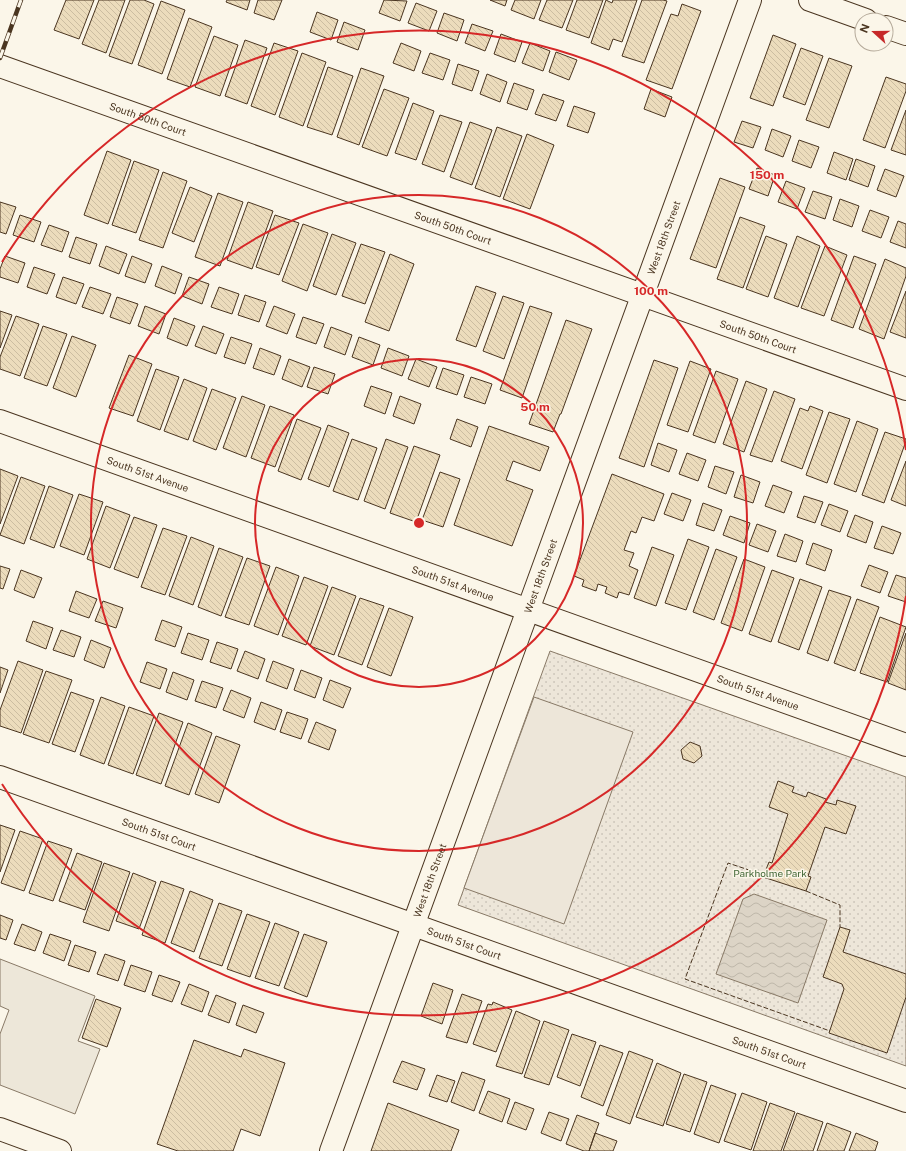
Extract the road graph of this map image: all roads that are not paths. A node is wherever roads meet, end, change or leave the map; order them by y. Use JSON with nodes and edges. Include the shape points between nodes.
{"nodes":[{"id":1,"x":750,"y":0,"type":"edge"},
{"id":2,"x":810,"y":0,"type":"edge"},
{"id":3,"x":854,"y":16,"type":"edge"},
{"id":4,"x":894,"y":30,"type":"edge"},
{"id":5,"x":906,"y":34,"type":"edge"},
{"id":6,"x":0,"y":66,"type":"edge"},
{"id":7,"x":642,"y":295,"type":"junction"},
{"id":8,"x":906,"y":389,"type":"edge"},
{"id":9,"x":0,"y":421,"type":"edge"},
{"id":10,"x":528,"y":610,"type":"junction"},
{"id":11,"x":906,"y":745,"type":"edge"},
{"id":12,"x":0,"y":777,"type":"edge"},
{"id":13,"x":413,"y":925,"type":"junction"},
{"id":14,"x":906,"y":1101,"type":"edge"},
{"id":15,"x":0,"y":1130,"type":"edge"},
{"id":16,"x":60,"y":1151,"type":"edge"},
{"id":17,"x":331,"y":1151,"type":"edge"}],
"edges":[{"from":1,"to":7,"type":"street","name":"West 18th Street"},
{"from":2,"to":3,"type":"street"},
{"from":4,"to":5,"type":"street"},
{"from":6,"to":7,"type":"street","name":"South 50th Court"},
{"from":7,"to":8,"type":"street","name":"South 50th Court"},
{"from":7,"to":10,"type":"street","name":"West 18th Street"},
{"from":9,"to":10,"type":"street","name":"South 51st Avenue"},
{"from":10,"to":11,"type":"street","name":"South 51st Avenue"},
{"from":10,"to":13,"type":"street","name":"West 18th Street"},
{"from":12,"to":13,"type":"street","name":"South 51st Court"},
{"from":13,"to":14,"type":"street","name":"South 51st Court"},
{"from":13,"to":17,"type":"street","name":"West 18th Street"},
{"from":15,"to":16,"type":"street"}]}
